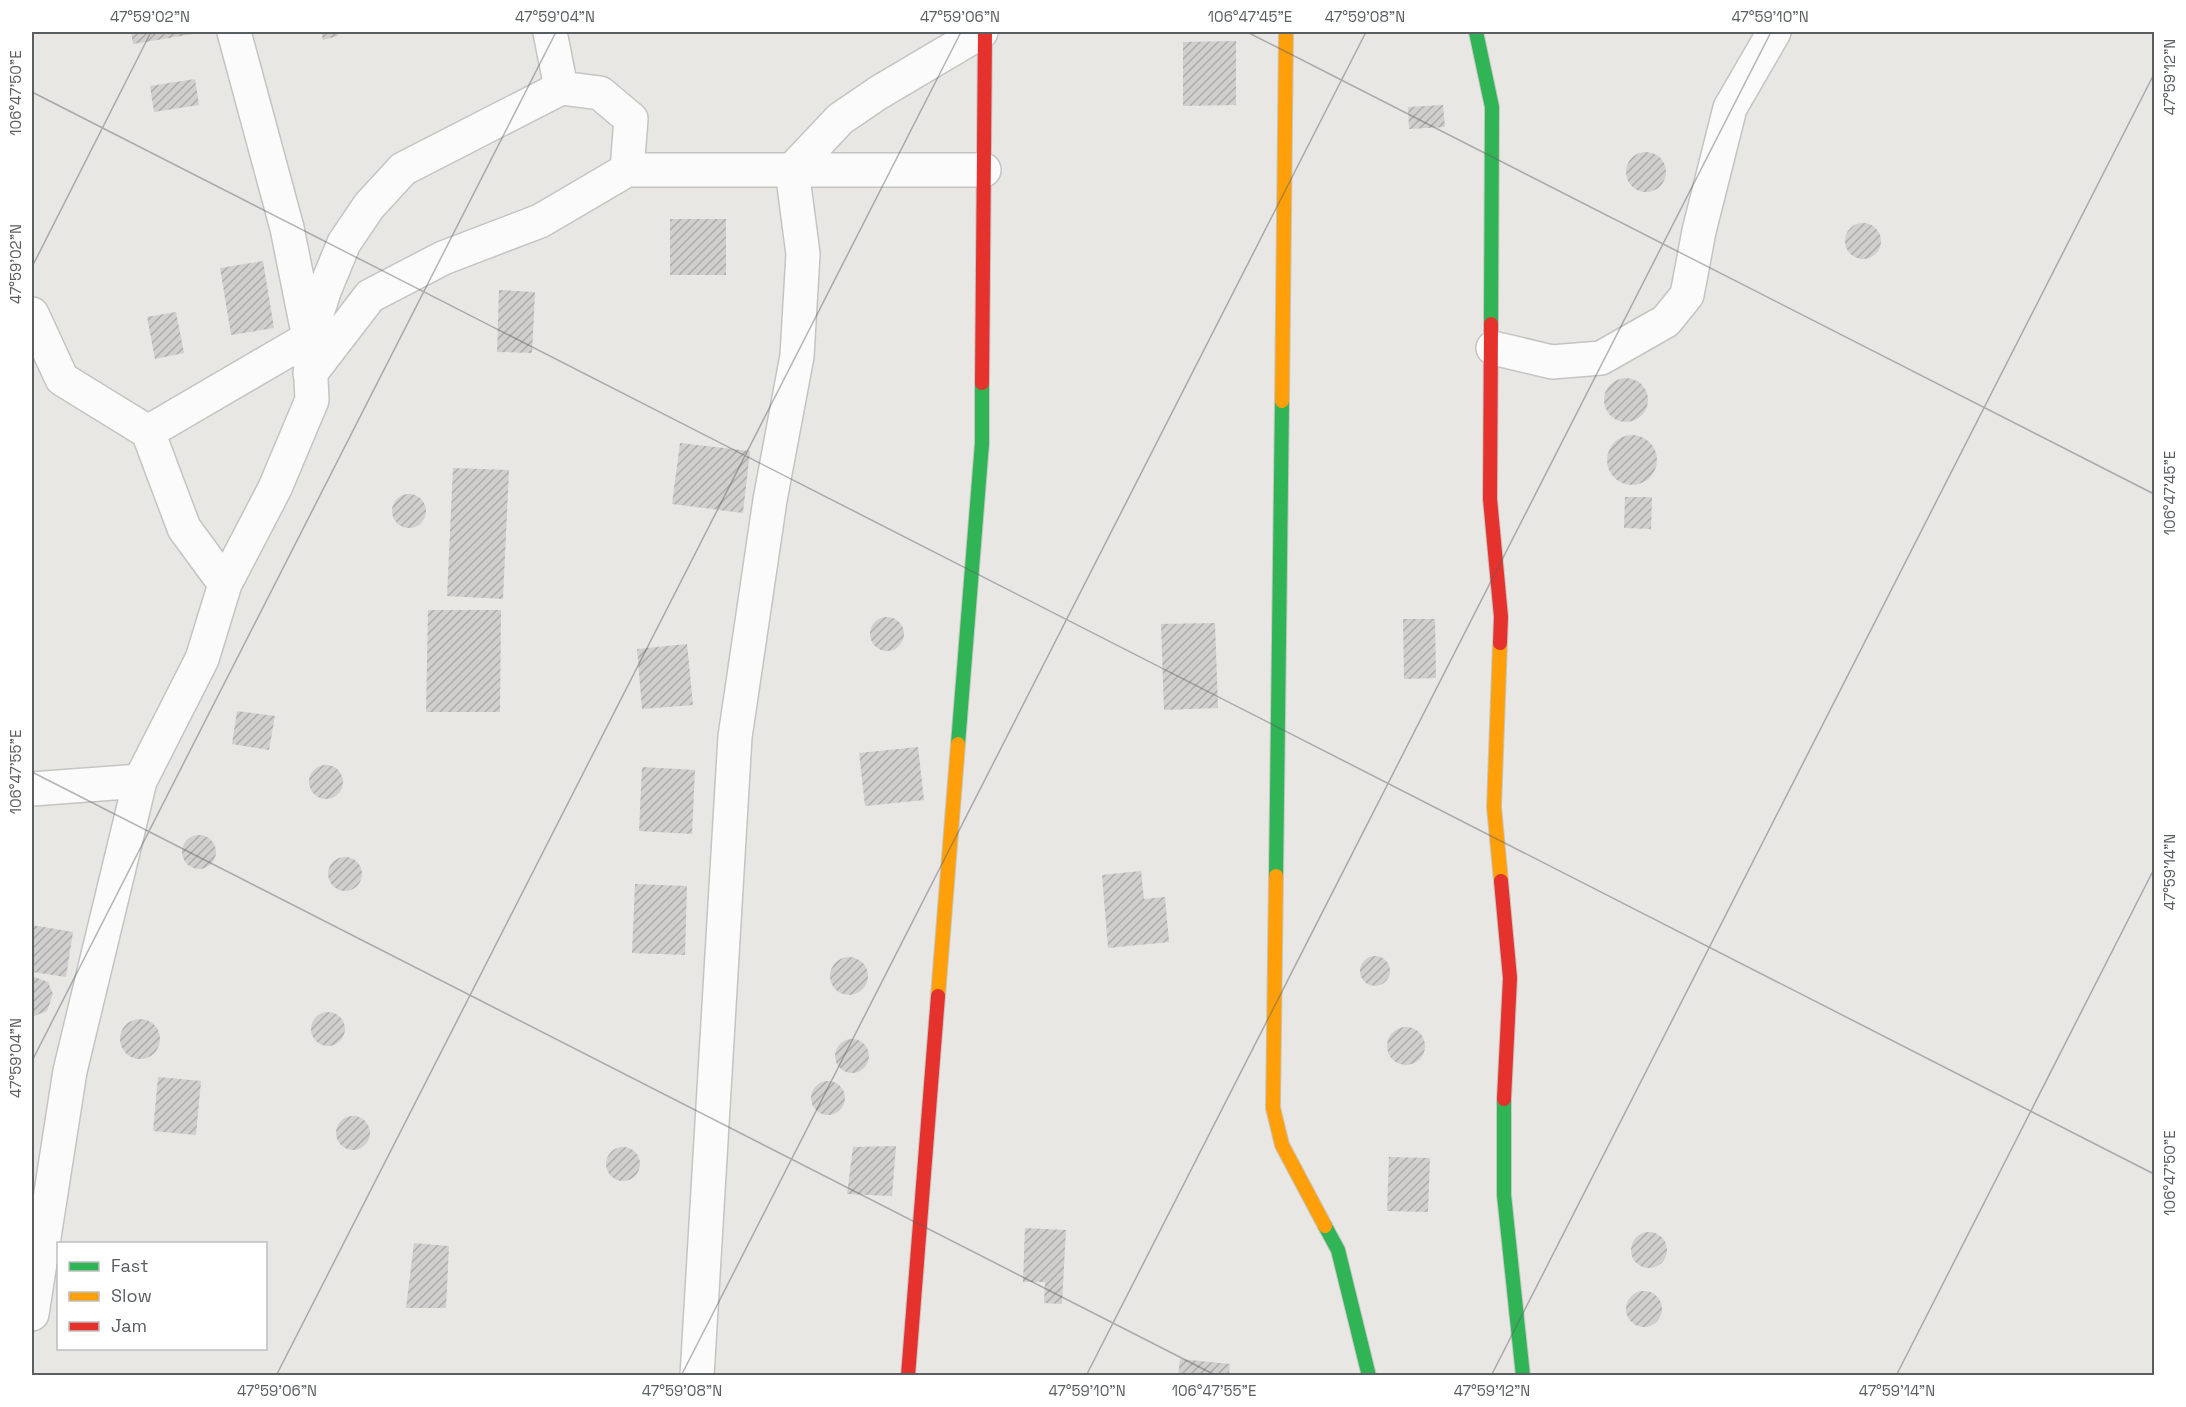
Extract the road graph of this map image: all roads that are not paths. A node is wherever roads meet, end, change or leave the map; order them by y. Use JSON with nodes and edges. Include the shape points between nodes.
{"nodes":[{"id":1,"x":234,"y":32,"type":"edge"},
{"id":2,"x":550,"y":32,"type":"edge"},
{"id":3,"x":983,"y":32,"type":"edge"},
{"id":4,"x":1286,"y":32,"type":"edge"},
{"id":5,"x":1476,"y":32,"type":"edge"},
{"id":6,"x":1774,"y":32,"type":"edge"},
{"id":7,"x":561,"y":88,"type":"junction"},
{"id":8,"x":627,"y":170,"type":"junction"},
{"id":9,"x":792,"y":170,"type":"junction"},
{"id":10,"x":984,"y":170,"type":"junction"},
{"id":11,"x":32,"y":314,"type":"edge"},
{"id":12,"x":309,"y":338,"type":"junction"},
{"id":13,"x":1492,"y":348,"type":"junction"},
{"id":14,"x":310,"y":374,"type":"junction"},
{"id":15,"x":148,"y":432,"type":"junction"},
{"id":16,"x":225,"y":584,"type":"junction"},
{"id":17,"x":140,"y":781,"type":"junction"},
{"id":18,"x":32,"y":789,"type":"edge"},
{"id":19,"x":32,"y":1314,"type":"edge"},
{"id":20,"x":698,"y":1376,"type":"edge"},
{"id":21,"x":908,"y":1376,"type":"edge"},
{"id":22,"x":1369,"y":1376,"type":"edge"},
{"id":23,"x":1523,"y":1376,"type":"edge"}],
"edges":[{"from":1,"to":12,"type":"street","via":[[287,228]]},
{"from":2,"to":7,"type":"street"},
{"from":3,"to":9,"type":"street","via":[[840,119]]},
{"from":3,"to":10,"type":"street"},
{"from":4,"to":22,"type":"street","via":[[1273,1108],[1282,1145],[1338,1250]]},
{"from":5,"to":13,"type":"street","via":[[1492,107]]},
{"from":6,"to":13,"type":"street","via":[[1730,108],[1698,231],[1687,295],[1666,321],[1601,358],[1552,362]]},
{"from":7,"to":8,"type":"street","via":[[600,93],[631,119]]},
{"from":7,"to":12,"type":"street","via":[[403,169],[369,206],[344,243]]},
{"from":8,"to":9,"type":"street"},
{"from":8,"to":14,"type":"street","via":[[540,220],[443,258],[370,296]]},
{"from":9,"to":10,"type":"street"},
{"from":9,"to":20,"type":"street","via":[[803,254],[797,356],[770,500],[735,737]]},
{"from":10,"to":21,"type":"street","via":[[982,442]]},
{"from":11,"to":15,"type":"street","via":[[62,379]]},
{"from":12,"to":14,"type":"street"},
{"from":12,"to":15,"type":"street"},
{"from":13,"to":23,"type":"street","via":[[1490,499],[1501,617],[1494,807],[1510,978],[1504,1077],[1504,1194]]},
{"from":14,"to":16,"type":"street","via":[[312,400],[275,488]]},
{"from":15,"to":16,"type":"street","via":[[184,528]]},
{"from":16,"to":17,"type":"street","via":[[202,659]]},
{"from":17,"to":18,"type":"street"},
{"from":17,"to":19,"type":"street","via":[[70,1071]]}]}
